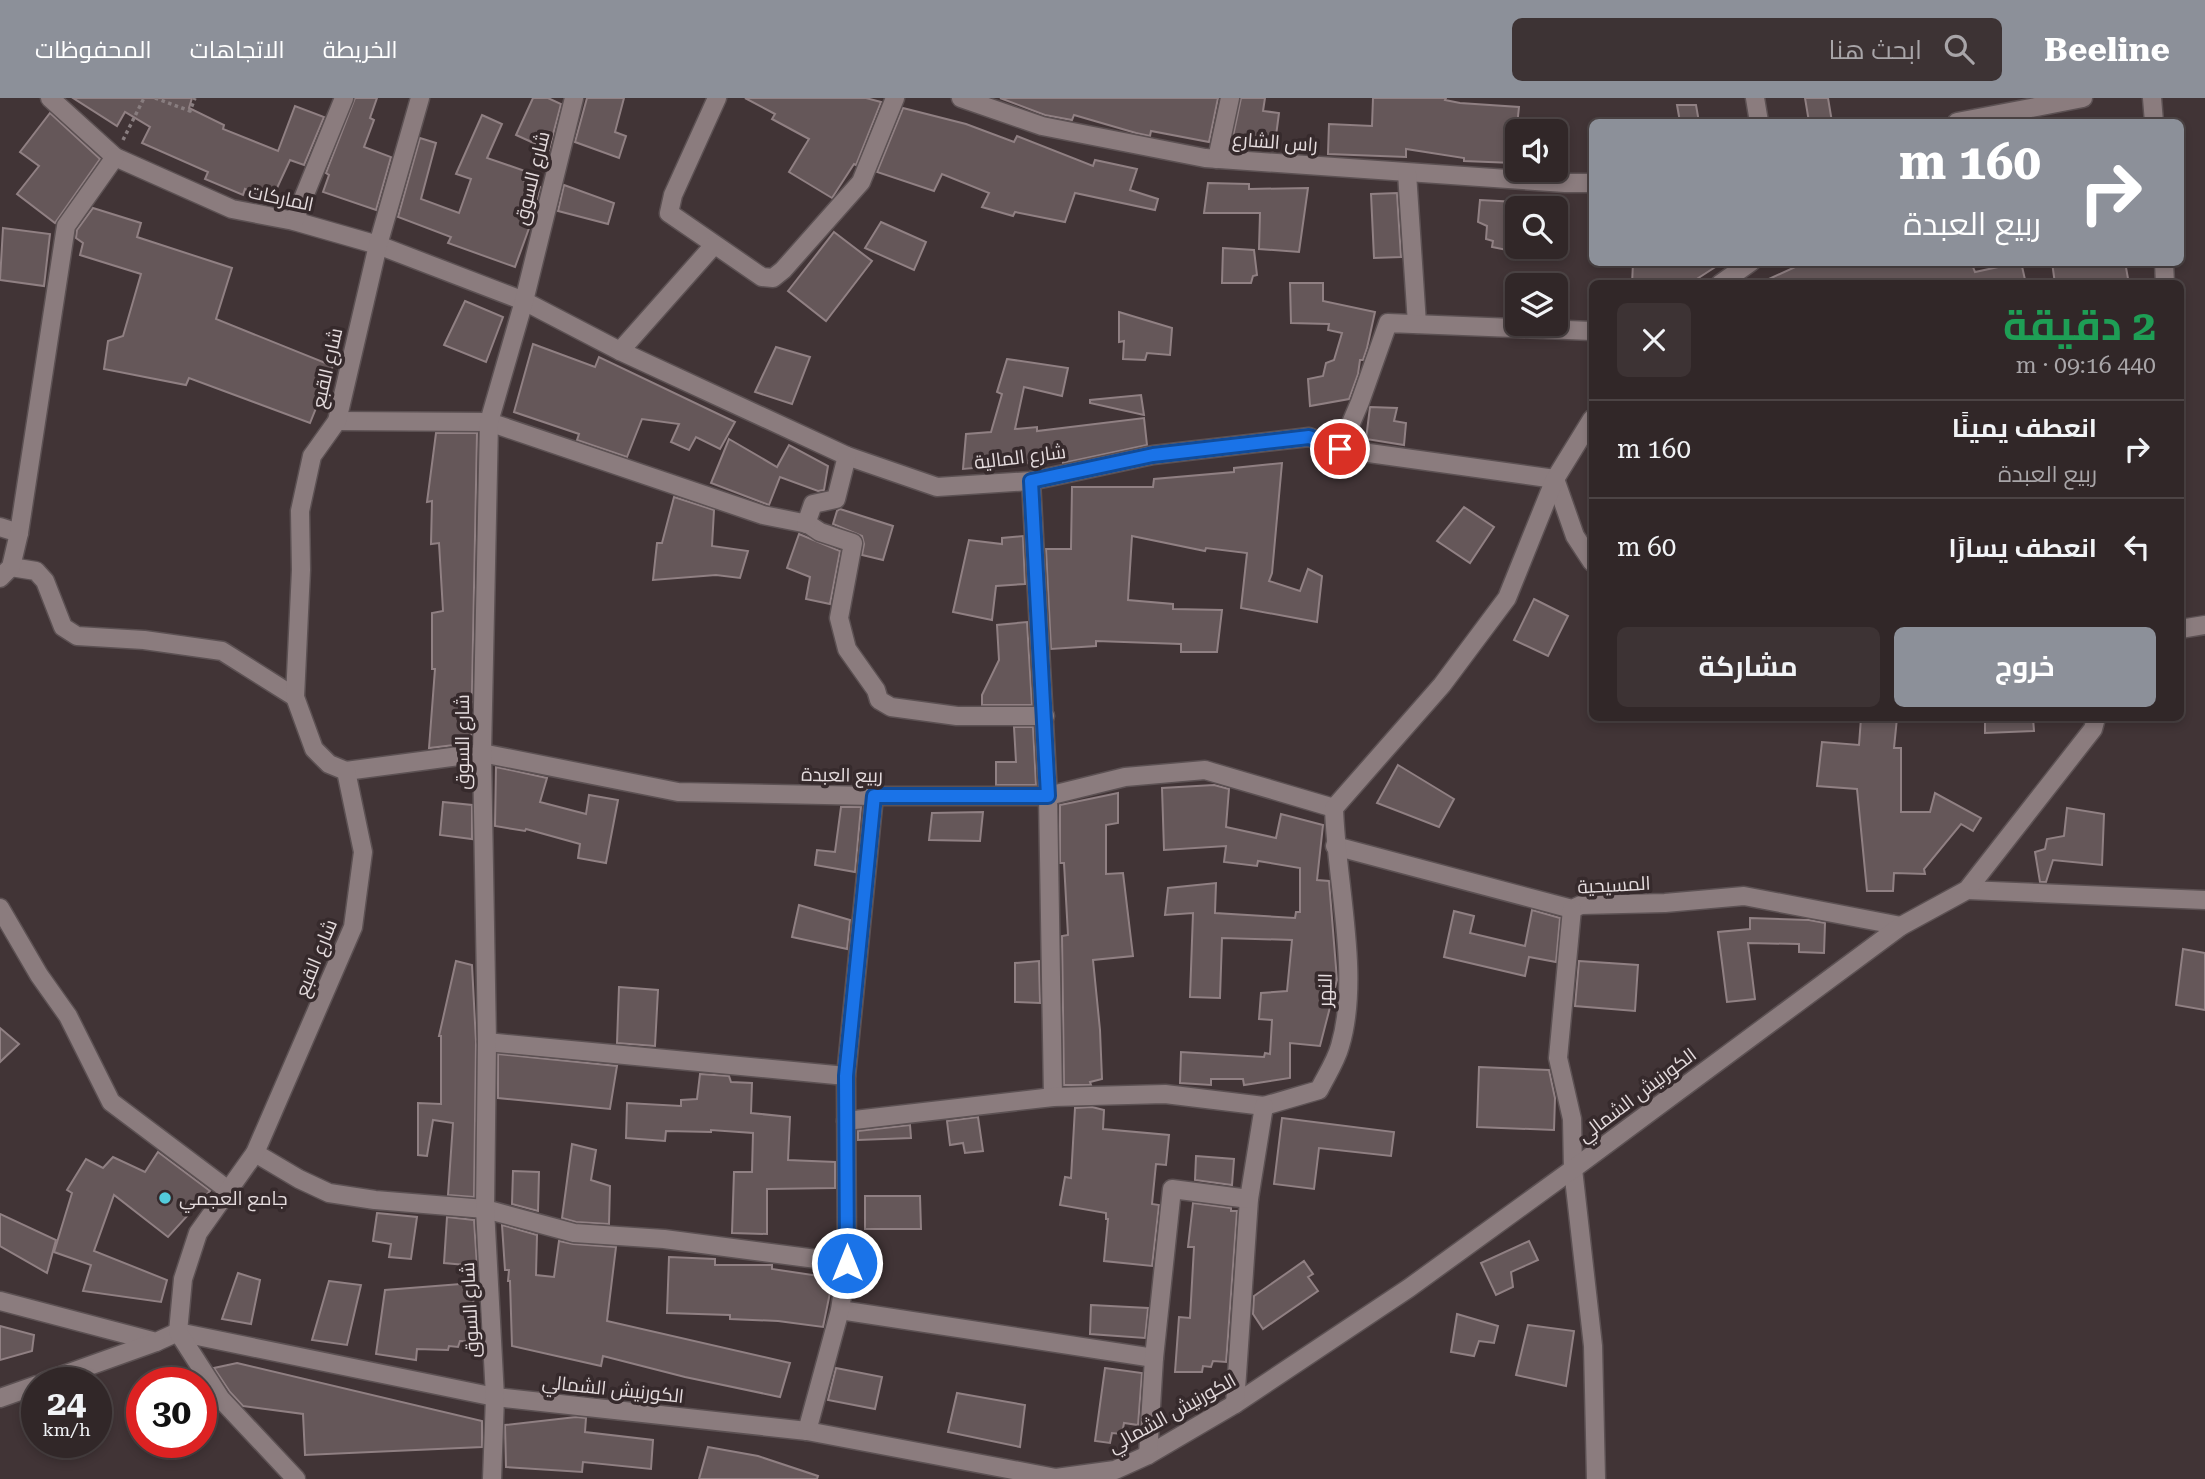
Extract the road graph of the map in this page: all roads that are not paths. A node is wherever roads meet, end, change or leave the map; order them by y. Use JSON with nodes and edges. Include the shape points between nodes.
{"nodes":[{"id":1,"x":50,"y":98,"type":"edge"},
{"id":2,"x":344,"y":98,"type":"edge"},
{"id":3,"x":420,"y":98,"type":"edge"},
{"id":4,"x":574,"y":98,"type":"edge"},
{"id":5,"x":717,"y":98,"type":"edge"},
{"id":6,"x":895,"y":98,"type":"edge"},
{"id":7,"x":961,"y":98,"type":"edge"},
{"id":8,"x":1230,"y":98,"type":"edge"},
{"id":9,"x":1755,"y":98,"type":"edge"},
{"id":10,"x":2084,"y":98,"type":"edge"},
{"id":11,"x":2152,"y":98,"type":"edge"},
{"id":12,"x":1758,"y":119,"type":"edge"},
{"id":13,"x":1974,"y":119,"type":"edge"},
{"id":14,"x":2154,"y":119,"type":"edge"},
{"id":15,"x":115,"y":157,"type":"junction"},
{"id":16,"x":1217,"y":159,"type":"junction"},
{"id":17,"x":1407,"y":173,"type":"junction"},
{"id":18,"x":1589,"y":183,"type":"edge"},
{"id":19,"x":294,"y":221,"type":"junction"},
{"id":20,"x":378,"y":245,"type":"junction"},
{"id":21,"x":714,"y":245,"type":"junction"},
{"id":22,"x":1745,"y":266,"type":"edge"},
{"id":23,"x":1726,"y":280,"type":"edge"},
{"id":24,"x":524,"y":301,"type":"junction"},
{"id":25,"x":1417,"y":324,"type":"junction"},
{"id":26,"x":1589,"y":331,"type":"edge"},
{"id":27,"x":620,"y":351,"type":"junction"},
{"id":28,"x":337,"y":421,"type":"junction"},
{"id":29,"x":489,"y":422,"type":"junction"},
{"id":30,"x":1589,"y":424,"type":"edge"},
{"id":31,"x":1340,"y":449,"type":"junction"},
{"id":32,"x":847,"y":456,"type":"junction"},
{"id":33,"x":1555,"y":480,"type":"junction"},
{"id":34,"x":1031,"y":481,"type":"junction"},
{"id":35,"x":806,"y":524,"type":"junction"},
{"id":36,"x":0,"y":527,"type":"edge"},
{"id":37,"x":19,"y":533,"type":"junction"},
{"id":38,"x":1589,"y":557,"type":"edge"},
{"id":39,"x":6,"y":572,"type":"edge"},
{"id":40,"x":2205,"y":625,"type":"edge"},
{"id":41,"x":2184,"y":628,"type":"edge"},
{"id":42,"x":295,"y":697,"type":"junction"},
{"id":43,"x":1045,"y":716,"type":"junction"},
{"id":44,"x":2095,"y":721,"type":"edge"},
{"id":45,"x":482,"y":754,"type":"junction"},
{"id":46,"x":346,"y":771,"type":"junction"},
{"id":47,"x":874,"y":796,"type":"junction"},
{"id":48,"x":1048,"y":796,"type":"junction"},
{"id":49,"x":1334,"y":808,"type":"junction"},
{"id":50,"x":1335,"y":846,"type":"junction"},
{"id":51,"x":1967,"y":890,"type":"junction"},
{"id":52,"x":2205,"y":900,"type":"edge"},
{"id":53,"x":0,"y":908,"type":"edge"},
{"id":54,"x":1572,"y":909,"type":"junction"},
{"id":55,"x":1901,"y":926,"type":"junction"},
{"id":56,"x":487,"y":1042,"type":"junction"},
{"id":57,"x":846,"y":1076,"type":"junction"},
{"id":58,"x":1053,"y":1097,"type":"junction"},
{"id":59,"x":1264,"y":1106,"type":"junction"},
{"id":60,"x":846,"y":1121,"type":"junction"},
{"id":61,"x":256,"y":1153,"type":"junction"},
{"id":62,"x":1573,"y":1169,"type":"junction"},
{"id":63,"x":228,"y":1190,"type":"junction"},
{"id":64,"x":1249,"y":1199,"type":"junction"},
{"id":65,"x":485,"y":1209,"type":"junction"},
{"id":66,"x":847,"y":1263,"type":"junction"},
{"id":67,"x":0,"y":1301,"type":"edge"},
{"id":68,"x":840,"y":1310,"type":"junction"},
{"id":69,"x":178,"y":1332,"type":"junction"},
{"id":70,"x":156,"y":1342,"type":"junction"},
{"id":71,"x":1154,"y":1358,"type":"junction"},
{"id":72,"x":86,"y":1367,"type":"edge"},
{"id":73,"x":21,"y":1391,"type":"edge"},
{"id":74,"x":495,"y":1397,"type":"junction"},
{"id":75,"x":0,"y":1398,"type":"edge"},
{"id":76,"x":1236,"y":1404,"type":"junction"},
{"id":77,"x":807,"y":1431,"type":"junction"},
{"id":78,"x":1148,"y":1455,"type":"junction"},
{"id":79,"x":296,"y":1479,"type":"edge"},
{"id":80,"x":492,"y":1479,"type":"edge"},
{"id":81,"x":1596,"y":1479,"type":"edge"}],
"edges":[{"from":1,"to":15,"type":"street","name":"الماركات"},
{"from":2,"to":19,"type":"street"},
{"from":3,"to":20,"type":"street","name":"شارع القبع"},
{"from":4,"to":24,"type":"street","name":"شارع السوق"},
{"from":5,"to":21,"type":"street","via":[[669,213]]},
{"from":6,"to":21,"type":"street","via":[[861,182],[783,270],[773,278],[762,277]]},
{"from":7,"to":16,"type":"street","name":"راس الشارع","via":[[1042,126]]},
{"from":8,"to":16,"type":"street"},
{"from":9,"to":12,"type":"street"},
{"from":10,"to":13,"type":"street"},
{"from":11,"to":14,"type":"street"},
{"from":15,"to":19,"type":"street","name":"الماركات","via":[[232,209]]},
{"from":15,"to":37,"type":"street","via":[[66,226]]},
{"from":16,"to":17,"type":"street","name":"راس الشارع"},
{"from":17,"to":18,"type":"street","name":"راس الشارع"},
{"from":17,"to":25,"type":"street"},
{"from":19,"to":20,"type":"street","name":"الماركات"},
{"from":20,"to":24,"type":"street","name":"الماركات"},
{"from":20,"to":28,"type":"street","name":"شارع القبع"},
{"from":21,"to":27,"type":"street"},
{"from":22,"to":23,"type":"street"},
{"from":24,"to":27,"type":"street","name":"شارع المالية"},
{"from":24,"to":29,"type":"street","name":"شارع السوق"},
{"from":25,"to":26,"type":"street"},
{"from":25,"to":31,"type":"street","via":[[1388,323]]},
{"from":27,"to":32,"type":"street","name":"شارع المالية"},
{"from":28,"to":29,"type":"street"},
{"from":28,"to":42,"type":"street","name":"شارع القبع","via":[[312,456],[300,511]]},
{"from":29,"to":35,"type":"street","via":[[763,514]]},
{"from":29,"to":45,"type":"street","name":"شارع السوق"},
{"from":30,"to":33,"type":"street"},
{"from":31,"to":33,"type":"street","name":"شارع المالية"},
{"from":31,"to":34,"type":"street","name":"شارع المالية","via":[[1309,437],[1153,455]]},
{"from":32,"to":34,"type":"street","name":"شارع المالية","via":[[937,487]]},
{"from":32,"to":35,"type":"street","via":[[836,499],[813,504]]},
{"from":33,"to":38,"type":"street","via":[[1575,536]]},
{"from":33,"to":49,"type":"street","via":[[1507,598],[1442,685]]},
{"from":34,"to":43,"type":"street"},
{"from":35,"to":43,"type":"street","via":[[853,543],[839,618],[847,649],[879,700],[891,707],[957,716]]},
{"from":36,"to":37,"type":"street"},
{"from":37,"to":39,"type":"street"},
{"from":39,"to":42,"type":"street","via":[[36,571],[63,627],[76,636],[222,651]]},
{"from":40,"to":41,"type":"street"},
{"from":42,"to":46,"type":"street","name":"شارع القبع","via":[[314,749],[328,764]]},
{"from":43,"to":48,"type":"street"},
{"from":44,"to":51,"type":"street","name":"الكورنيش الشمالي"},
{"from":45,"to":46,"type":"street","name":"ربيع العبدة"},
{"from":45,"to":47,"type":"street","name":"ربيع العبدة","via":[[678,793]]},
{"from":45,"to":56,"type":"street","name":"شارع السوق"},
{"from":46,"to":61,"type":"street","name":"شارع القبع","via":[[363,852],[353,927]]},
{"from":47,"to":48,"type":"street","name":"ربيع العبدة"},
{"from":47,"to":57,"type":"street"},
{"from":48,"to":49,"type":"street","name":"ربيع العبدة","via":[[1125,777],[1205,770]]},
{"from":48,"to":58,"type":"street"},
{"from":49,"to":50,"type":"street","name":"النهر"},
{"from":50,"to":54,"type":"street","name":"المسيحية"},
{"from":50,"to":59,"type":"street","name":"النهر","via":[[1344,911],[1348,1003],[1340,1048],[1319,1090]]},
{"from":51,"to":52,"type":"street"},
{"from":51,"to":55,"type":"street","name":"الكورنيش الشمالي"},
{"from":53,"to":63,"type":"street","via":[[68,1016],[111,1102]]},
{"from":54,"to":55,"type":"street","name":"المسيحية","via":[[1744,896]]},
{"from":54,"to":62,"type":"street","via":[[1558,1058],[1572,1119]]},
{"from":55,"to":62,"type":"street","name":"الكورنيش الشمالي"},
{"from":56,"to":57,"type":"street"},
{"from":56,"to":65,"type":"street","name":"شارع السوق"},
{"from":57,"to":60,"type":"street"},
{"from":58,"to":59,"type":"street","name":"النهر","via":[[1164,1094]]},
{"from":58,"to":60,"type":"street","name":"النهر"},
{"from":59,"to":64,"type":"street"},
{"from":60,"to":66,"type":"street"},
{"from":61,"to":63,"type":"street","name":"شارع القبع"},
{"from":61,"to":65,"type":"street","via":[[329,1192]]},
{"from":62,"to":76,"type":"street","name":"الكورنيش الشمالي","via":[[1409,1288]]},
{"from":62,"to":81,"type":"street","via":[[1593,1346]]},
{"from":63,"to":69,"type":"street","name":"شارع القبع","via":[[198,1233],[183,1279]]},
{"from":64,"to":71,"type":"street","via":[[1172,1189]]},
{"from":64,"to":76,"type":"street"},
{"from":65,"to":66,"type":"street","via":[[574,1233],[664,1239]]},
{"from":65,"to":74,"type":"street","name":"شارع السوق"},
{"from":66,"to":68,"type":"street"},
{"from":67,"to":70,"type":"street"},
{"from":68,"to":71,"type":"street"},
{"from":68,"to":77,"type":"street"},
{"from":69,"to":70,"type":"street"},
{"from":69,"to":74,"type":"street","name":"الكورنيش الشمالي"},
{"from":69,"to":79,"type":"street","via":[[221,1399]]},
{"from":70,"to":72,"type":"street"},
{"from":71,"to":78,"type":"street"},
{"from":73,"to":75,"type":"street"},
{"from":74,"to":77,"type":"street","name":"الكورنيش الشمالي"},
{"from":74,"to":80,"type":"street","name":"شارع السوق"},
{"from":76,"to":78,"type":"street","name":"الكورنيش الشمالي"},
{"from":77,"to":78,"type":"street","name":"الكورنيش الشمالي","via":[[1056,1478],[1115,1470]]}]}
